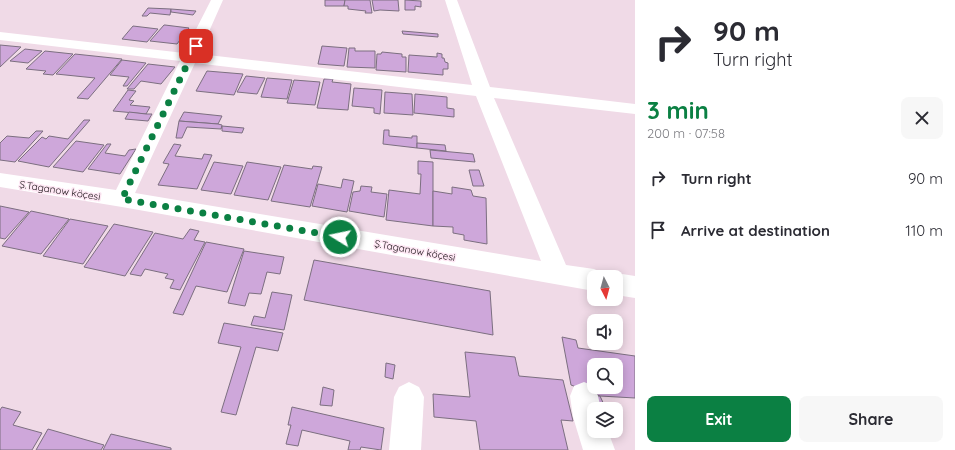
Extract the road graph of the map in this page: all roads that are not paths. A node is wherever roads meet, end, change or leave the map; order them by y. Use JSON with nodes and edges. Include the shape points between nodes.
{"nodes":[{"id":1,"x":217,"y":0,"type":"edge"},
{"id":2,"x":451,"y":0,"type":"edge"},
{"id":3,"x":0,"y":36,"type":"edge"},
{"id":4,"x":190,"y":58,"type":"junction"},
{"id":5,"x":483,"y":92,"type":"junction"},
{"id":6,"x":635,"y":109,"type":"edge"},
{"id":7,"x":0,"y":180,"type":"edge"},
{"id":8,"x":122,"y":199,"type":"junction"},
{"id":9,"x":558,"y":274,"type":"junction"},
{"id":10,"x":587,"y":279,"type":"edge"},
{"id":11,"x":623,"y":285,"type":"edge"},
{"id":12,"x":635,"y":287,"type":"edge"},
{"id":13,"x":584,"y":396,"type":"dead end"},
{"id":14,"x":409,"y":397,"type":"dead end"},
{"id":15,"x":405,"y":450,"type":"edge"},
{"id":16,"x":598,"y":450,"type":"edge"}],
"edges":[{"from":1,"to":4,"type":"street"},
{"from":2,"to":5,"type":"street"},
{"from":3,"to":4,"type":"street"},
{"from":4,"to":5,"type":"street"},
{"from":4,"to":8,"type":"street"},
{"from":5,"to":6,"type":"street"},
{"from":5,"to":9,"type":"street"},
{"from":7,"to":8,"type":"street","name":"Ş.Taganow köçesi"},
{"from":8,"to":9,"type":"street","name":"Ş.Taganow köçesi"},
{"from":9,"to":10,"type":"street","name":"Ş.Taganow köçesi"},
{"from":11,"to":12,"type":"street"},
{"from":13,"to":16,"type":"street"},
{"from":14,"to":15,"type":"street"}]}
